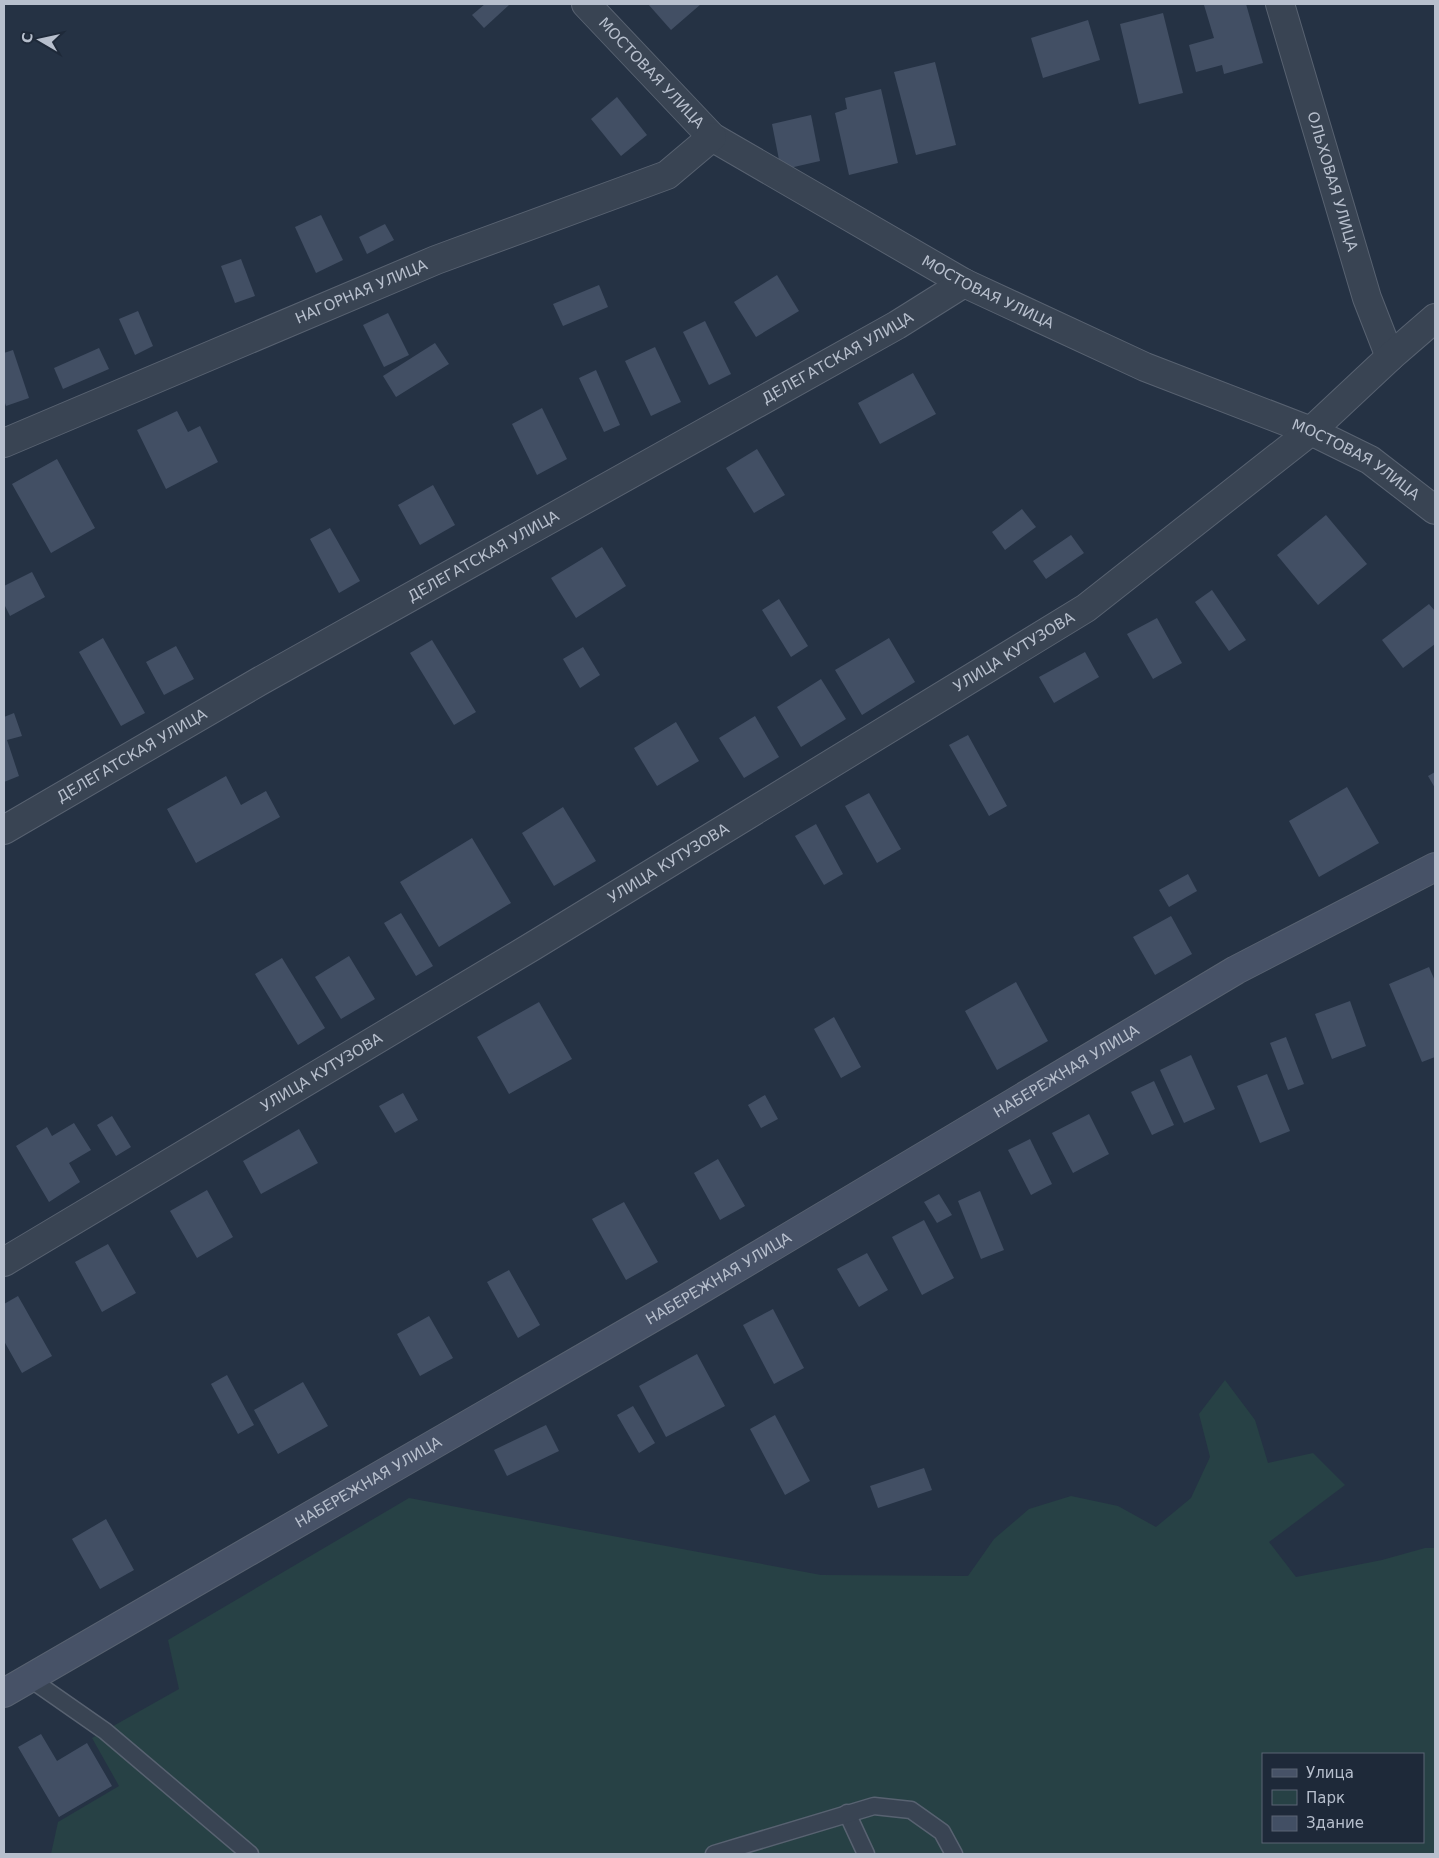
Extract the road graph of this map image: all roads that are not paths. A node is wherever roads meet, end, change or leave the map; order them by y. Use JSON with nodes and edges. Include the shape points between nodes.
{"nodes":[{"id":1,"x":586,"y":4,"type":"edge"},
{"id":2,"x":1280,"y":4,"type":"edge"},
{"id":3,"x":712,"y":137,"type":"junction"},
{"id":4,"x":964,"y":283,"type":"junction"},
{"id":5,"x":1435,"y":318,"type":"edge"},
{"id":6,"x":1390,"y":356,"type":"junction"},
{"id":7,"x":1311,"y":431,"type":"junction"},
{"id":8,"x":4,"y":443,"type":"edge"},
{"id":9,"x":1435,"y":510,"type":"edge"},
{"id":10,"x":4,"y":830,"type":"edge"},
{"id":11,"x":1435,"y":867,"type":"edge"},
{"id":12,"x":4,"y":1262,"type":"edge"},
{"id":13,"x":29,"y":1678,"type":"junction"},
{"id":14,"x":4,"y":1693,"type":"edge"},
{"id":15,"x":847,"y":1813,"type":"junction"},
{"id":16,"x":250,"y":1854,"type":"edge"},
{"id":17,"x":716,"y":1854,"type":"edge"},
{"id":18,"x":866,"y":1854,"type":"edge"},
{"id":19,"x":954,"y":1854,"type":"edge"}],
"edges":[{"from":1,"to":3,"type":"street","name":"МОСТОВАЯ УЛИЦА"},
{"from":2,"to":6,"type":"street","name":"ОЛЬХОВАЯ УЛИЦА","via":[[1367,298]]},
{"from":3,"to":4,"type":"street","name":"МОСТОВАЯ УЛИЦА"},
{"from":3,"to":8,"type":"street","name":"НАГОРНАЯ УЛИЦА","via":[[667,176],[436,260]]},
{"from":4,"to":7,"type":"street","name":"МОСТОВАЯ УЛИЦА","via":[[1145,367]]},
{"from":4,"to":10,"type":"street","name":"ДЕЛЕГАТСКАЯ УЛИЦА","via":[[897,325],[260,681]]},
{"from":5,"to":6,"type":"street"},
{"from":6,"to":7,"type":"street"},
{"from":7,"to":9,"type":"street","name":"МОСТОВАЯ УЛИЦА","via":[[1370,460]]},
{"from":7,"to":12,"type":"street","name":"УЛИЦА КУТУЗОВА","via":[[1086,608],[533,946]]},
{"from":11,"to":13,"type":"street","name":"НАБЕРЕЖНАЯ УЛИЦА","via":[[1236,970],[678,1303]]},
{"from":13,"to":14,"type":"street","name":"НАБЕРЕЖНАЯ УЛИЦА"},
{"from":13,"to":16,"type":"lane","via":[[105,1731]]},
{"from":15,"to":17,"type":"lane"},
{"from":15,"to":18,"type":"lane"},
{"from":15,"to":19,"type":"lane","via":[[874,1806],[911,1810],[942,1832]]}]}
